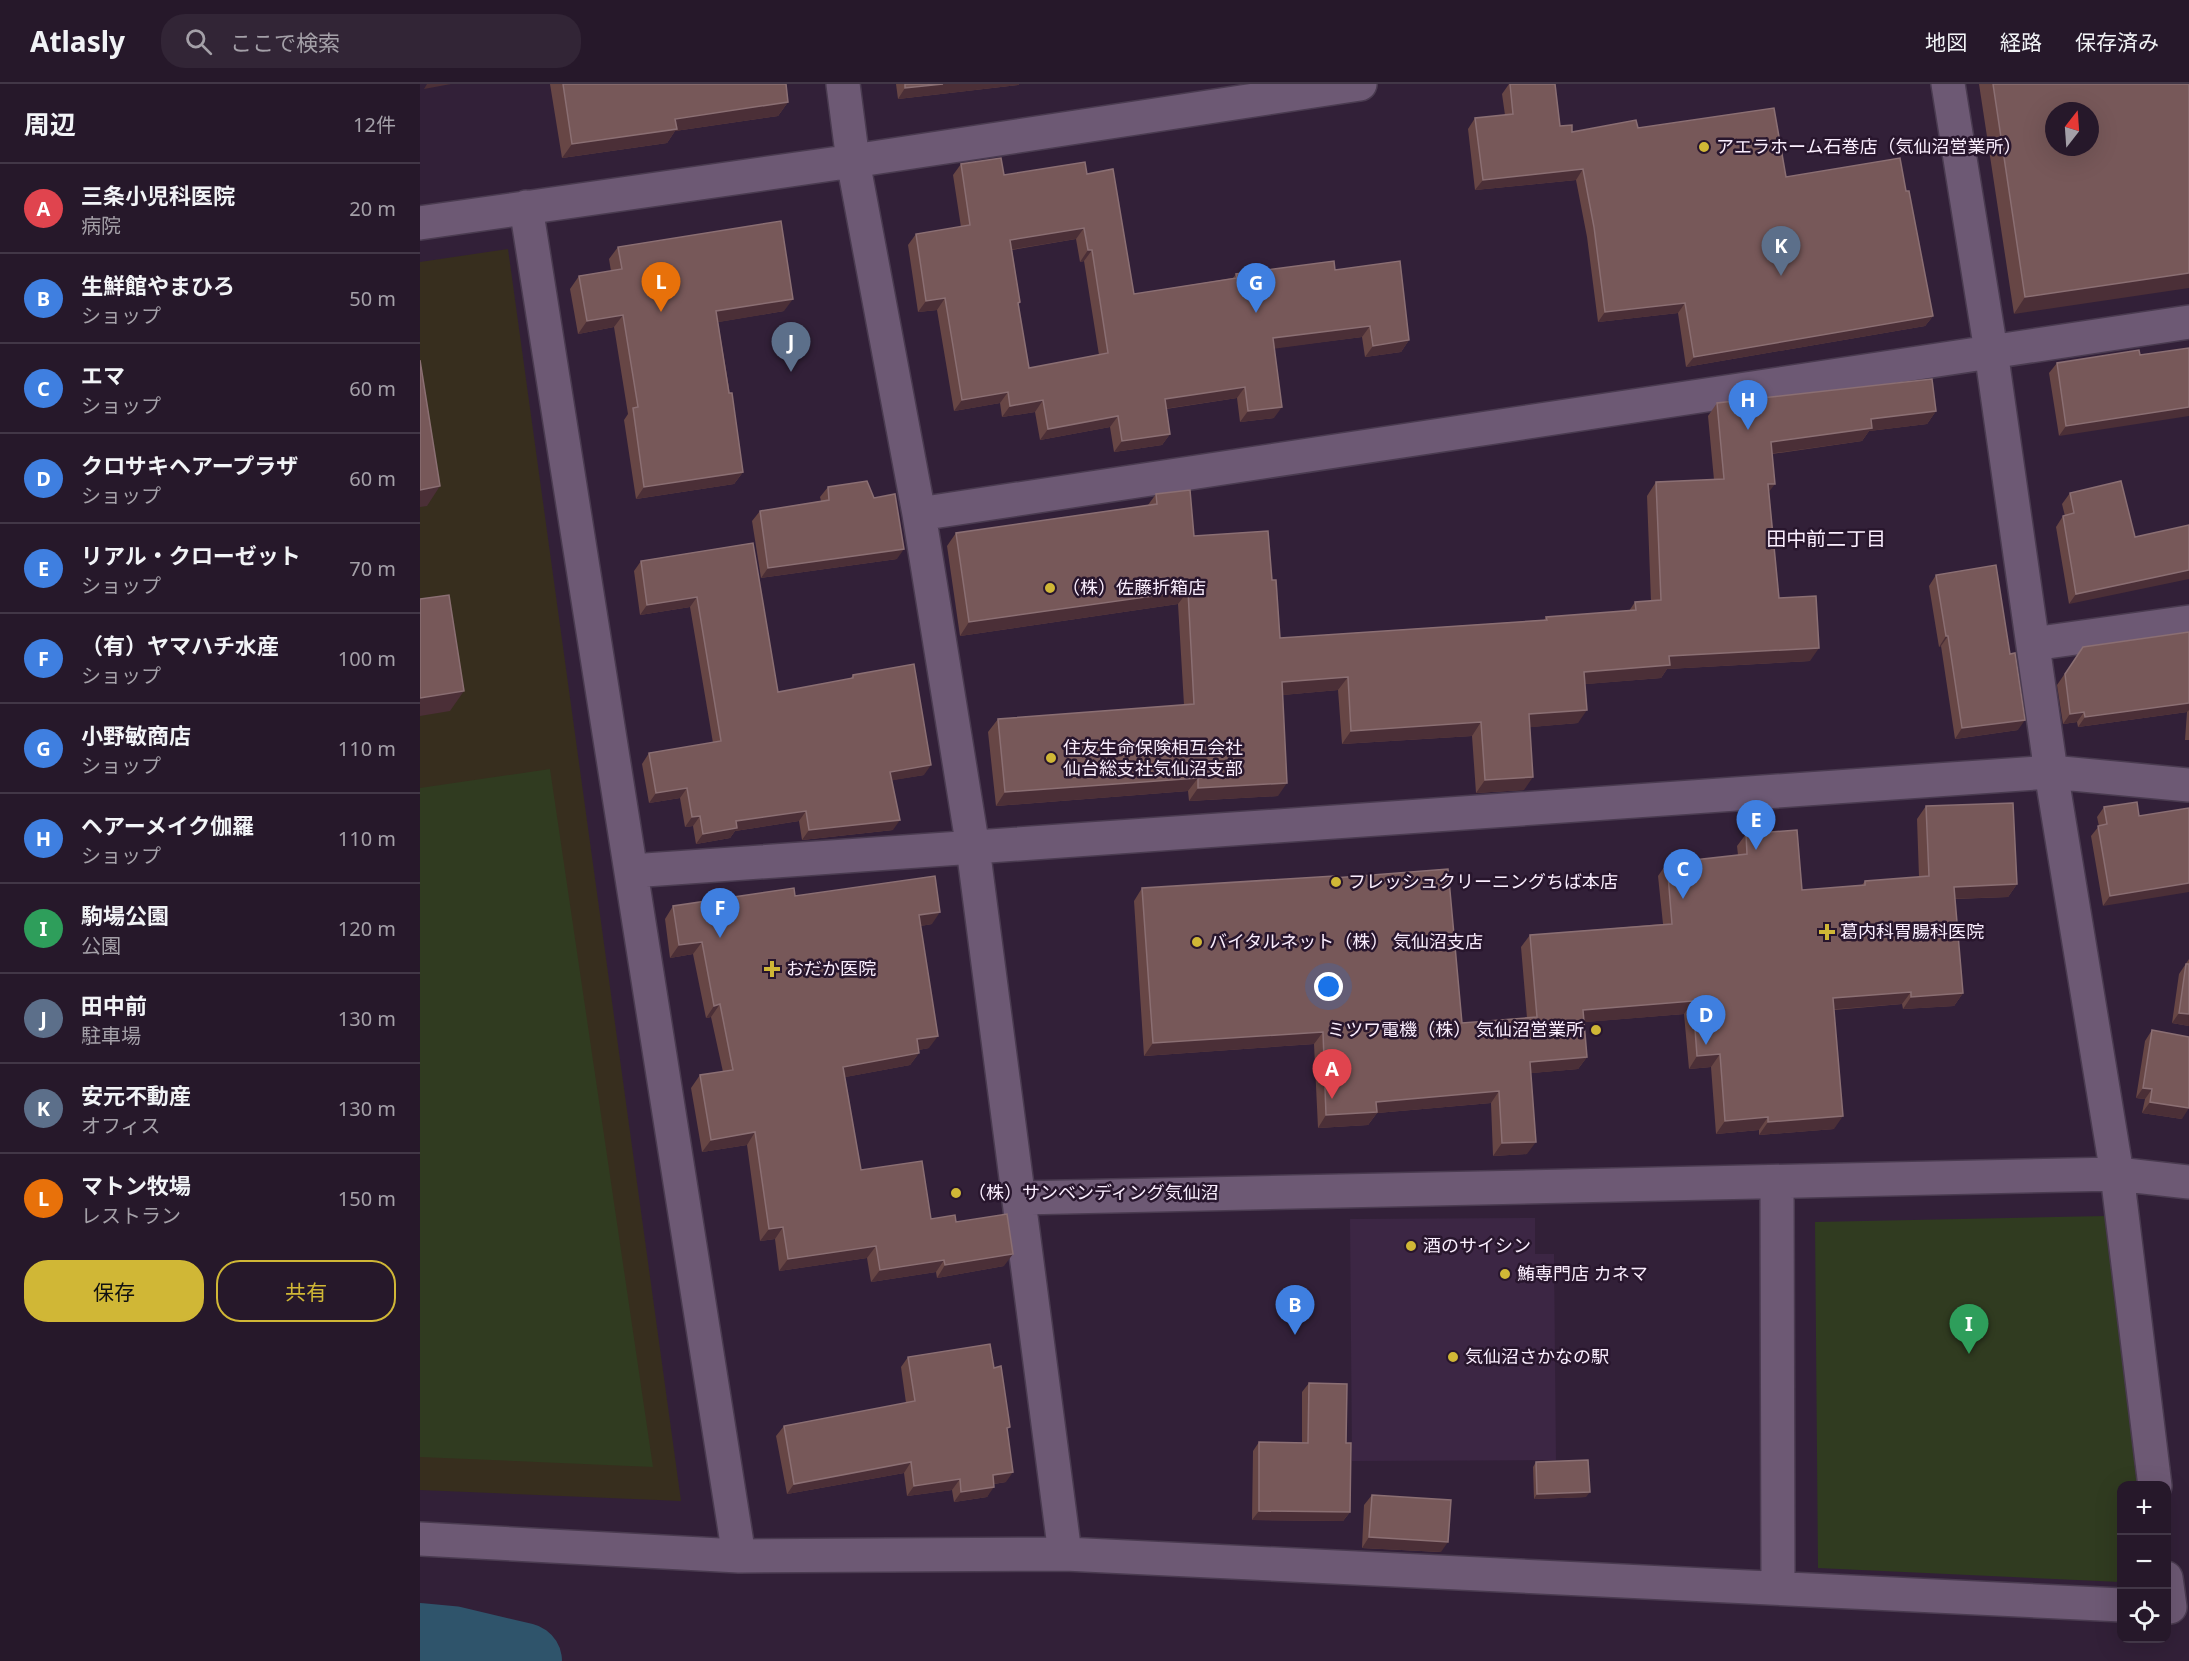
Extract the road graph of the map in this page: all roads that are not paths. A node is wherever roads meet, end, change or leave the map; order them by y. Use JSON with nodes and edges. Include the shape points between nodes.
{"nodes":[{"id":1,"x":843,"y":84,"type":"edge"},
{"id":2,"x":1360,"y":84,"type":"edge"},
{"id":3,"x":1948,"y":84,"type":"edge"},
{"id":4,"x":853,"y":161,"type":"junction"},
{"id":5,"x":526,"y":207,"type":"junction"},
{"id":6,"x":420,"y":223,"type":"edge"},
{"id":7,"x":2189,"y":322,"type":"edge"},
{"id":8,"x":1991,"y":351,"type":"junction"},
{"id":9,"x":919,"y":514,"type":"junction"},
{"id":10,"x":2189,"y":622,"type":"edge"},
{"id":11,"x":2033,"y":644,"type":"junction"},
{"id":12,"x":2051,"y":772,"type":"junction"},
{"id":13,"x":2189,"y":785,"type":"edge"},
{"id":14,"x":973,"y":849,"type":"junction"},
{"id":15,"x":631,"y":872,"type":"junction"},
{"id":16,"x":2116,"y":1174,"type":"junction"},
{"id":17,"x":1777,"y":1182,"type":"junction"},
{"id":18,"x":2189,"y":1182,"type":"edge"},
{"id":19,"x":1020,"y":1198,"type":"junction"},
{"id":20,"x":2154,"y":1481,"type":"edge"},
{"id":21,"x":420,"y":1539,"type":"edge"},
{"id":22,"x":1065,"y":1554,"type":"junction"},
{"id":23,"x":739,"y":1556,"type":"junction"},
{"id":24,"x":1778,"y":1588,"type":"junction"},
{"id":25,"x":2117,"y":1605,"type":"edge"}],
"edges":[{"from":1,"to":4,"type":"street"},
{"from":2,"to":4,"type":"street"},
{"from":3,"to":8,"type":"street"},
{"from":4,"to":5,"type":"street"},
{"from":4,"to":9,"type":"street"},
{"from":5,"to":6,"type":"street"},
{"from":5,"to":15,"type":"street"},
{"from":7,"to":8,"type":"street"},
{"from":8,"to":9,"type":"street"},
{"from":8,"to":11,"type":"street"},
{"from":9,"to":14,"type":"street"},
{"from":10,"to":11,"type":"street"},
{"from":11,"to":12,"type":"street"},
{"from":12,"to":13,"type":"street"},
{"from":12,"to":14,"type":"street"},
{"from":12,"to":16,"type":"street"},
{"from":14,"to":15,"type":"street"},
{"from":14,"to":19,"type":"street"},
{"from":15,"to":23,"type":"street"},
{"from":16,"to":17,"type":"street"},
{"from":16,"to":18,"type":"street"},
{"from":16,"to":20,"type":"street"},
{"from":17,"to":19,"type":"street"},
{"from":17,"to":24,"type":"street"},
{"from":19,"to":22,"type":"street"},
{"from":21,"to":23,"type":"street"},
{"from":22,"to":23,"type":"street"},
{"from":22,"to":24,"type":"street"},
{"from":24,"to":25,"type":"street"}]}
